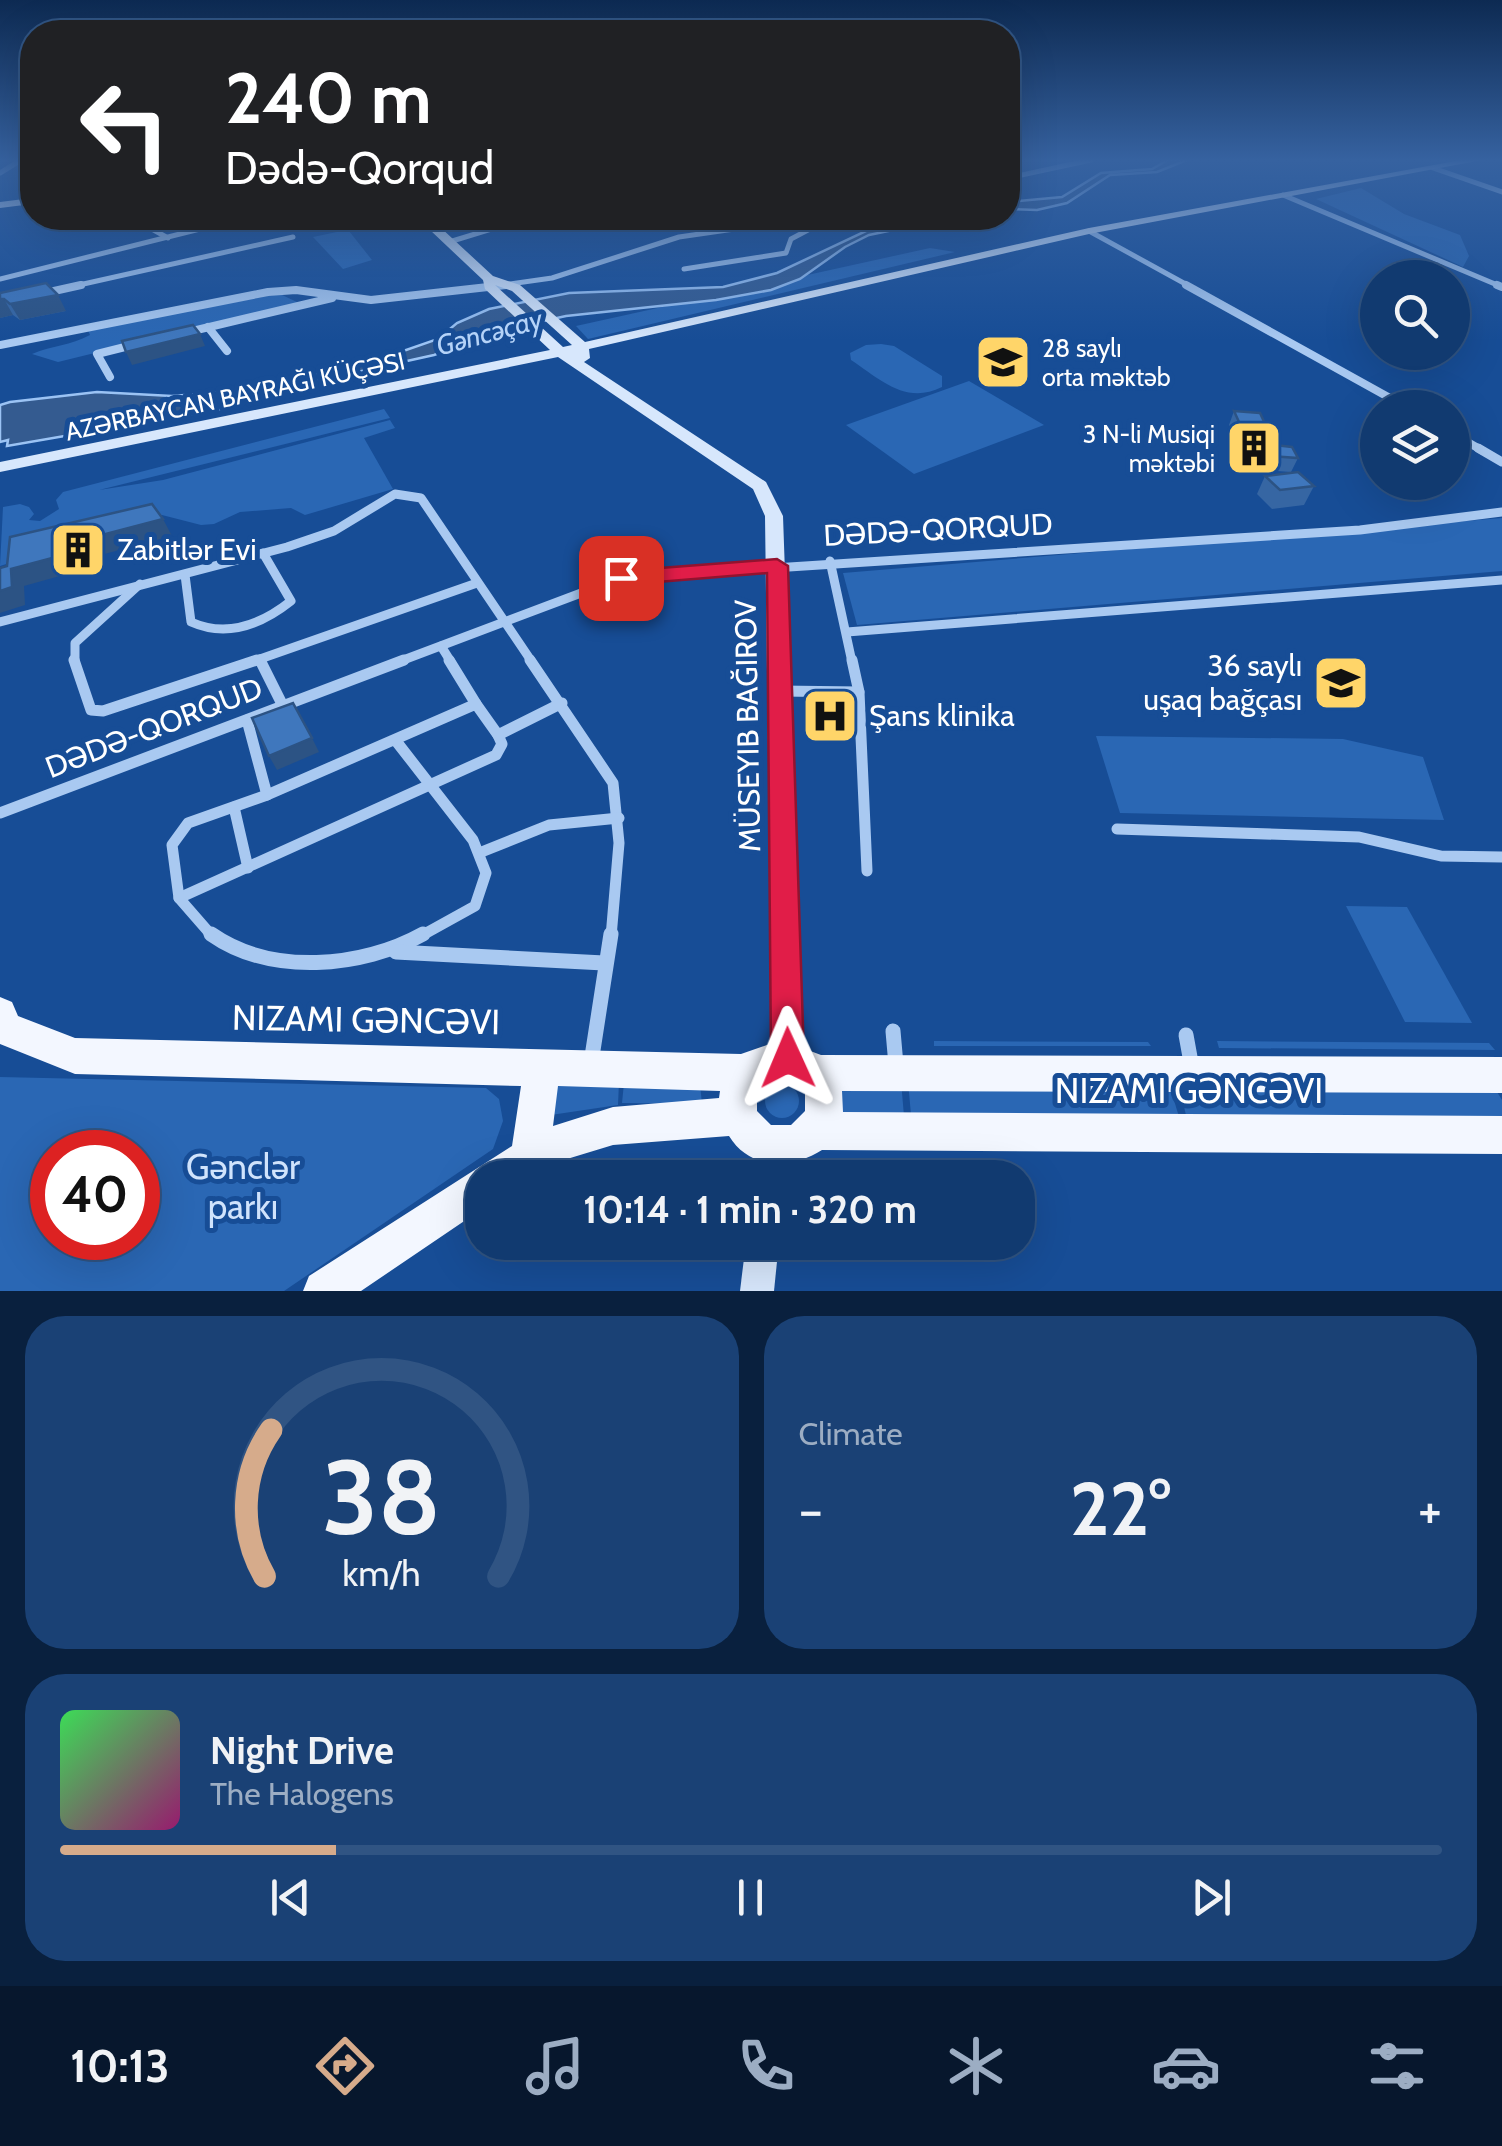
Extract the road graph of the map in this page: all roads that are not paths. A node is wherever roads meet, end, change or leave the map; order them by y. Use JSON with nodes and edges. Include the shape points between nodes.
{"nodes":[{"id":1,"x":1147,"y":220,"type":"edge"},
{"id":2,"x":1343,"y":220,"type":"edge"},
{"id":3,"x":154,"y":230,"type":"edge"},
{"id":4,"x":198,"y":230,"type":"edge"},
{"id":5,"x":436,"y":230,"type":"edge"},
{"id":6,"x":488,"y":230,"type":"edge"},
{"id":7,"x":702,"y":230,"type":"edge"},
{"id":8,"x":731,"y":230,"type":"edge"},
{"id":9,"x":808,"y":230,"type":"edge"},
{"id":10,"x":1089,"y":231,"type":"junction"},
{"id":11,"x":293,"y":237,"type":"dead end"},
{"id":12,"x":168,"y":238,"type":"junction"},
{"id":13,"x":679,"y":238,"type":"junction"},
{"id":14,"x":448,"y":242,"type":"junction"},
{"id":15,"x":684,"y":269,"type":"dead end"},
{"id":16,"x":0,"y":279,"type":"edge"},
{"id":17,"x":492,"y":286,"type":"junction"},
{"id":18,"x":513,"y":286,"type":"junction"},
{"id":19,"x":1502,"y":287,"type":"edge"},
{"id":20,"x":34,"y":296,"type":"edge"},
{"id":21,"x":338,"y":296,"type":"junction"},
{"id":22,"x":208,"y":327,"type":"junction"},
{"id":23,"x":171,"y":336,"type":"edge"},
{"id":24,"x":0,"y":345,"type":"edge"},
{"id":25,"x":134,"y":345,"type":"edge"},
{"id":26,"x":582,"y":347,"type":"junction"},
{"id":27,"x":227,"y":352,"type":"dead end"},
{"id":28,"x":560,"y":352,"type":"junction"},
{"id":29,"x":584,"y":370,"type":"junction"},
{"id":30,"x":110,"y":378,"type":"dead end"},
{"id":31,"x":1376,"y":390,"type":"edge"},
{"id":32,"x":1470,"y":443,"type":"edge"},
{"id":33,"x":1502,"y":462,"type":"edge"},
{"id":34,"x":0,"y":467,"type":"edge"},
{"id":35,"x":1502,"y":512,"type":"edge"},
{"id":36,"x":264,"y":552,"type":"junction"},
{"id":37,"x":830,"y":562,"type":"junction"},
{"id":38,"x":777,"y":566,"type":"junction"},
{"id":39,"x":185,"y":575,"type":"junction"},
{"id":40,"x":1502,"y":580,"type":"edge"},
{"id":41,"x":477,"y":582,"type":"junction"},
{"id":42,"x":141,"y":583,"type":"junction"},
{"id":43,"x":0,"y":622,"type":"edge"},
{"id":44,"x":503,"y":622,"type":"junction"},
{"id":45,"x":848,"y":632,"type":"junction"},
{"id":46,"x":441,"y":646,"type":"junction"},
{"id":47,"x":260,"y":659,"type":"junction"},
{"id":48,"x":780,"y":690,"type":"junction"},
{"id":49,"x":858,"y":692,"type":"junction"},
{"id":50,"x":476,"y":704,"type":"junction"},
{"id":51,"x":562,"y":704,"type":"junction"},
{"id":52,"x":283,"y":706,"type":"junction"},
{"id":53,"x":247,"y":720,"type":"junction"},
{"id":54,"x":498,"y":734,"type":"junction"},
{"id":55,"x":396,"y":741,"type":"junction"},
{"id":56,"x":432,"y":787,"type":"junction"},
{"id":57,"x":267,"y":795,"type":"junction"},
{"id":58,"x":234,"y":807,"type":"junction"},
{"id":59,"x":0,"y":814,"type":"edge"},
{"id":60,"x":619,"y":818,"type":"junction"},
{"id":61,"x":1117,"y":829,"type":"dead end"},
{"id":62,"x":478,"y":854,"type":"junction"},
{"id":63,"x":1502,"y":857,"type":"edge"},
{"id":64,"x":248,"y":868,"type":"junction"},
{"id":65,"x":866,"y":871,"type":"dead end"},
{"id":66,"x":178,"y":898,"type":"junction"},
{"id":67,"x":391,"y":952,"type":"junction"},
{"id":68,"x":604,"y":963,"type":"junction"},
{"id":69,"x":1,"y":1023,"type":"edge"},
{"id":70,"x":892,"y":1031,"type":"dead end"},
{"id":71,"x":1186,"y":1035,"type":"dead end"},
{"id":72,"x":800,"y":1065,"type":"junction"},
{"id":73,"x":542,"y":1066,"type":"junction"},
{"id":74,"x":591,"y":1067,"type":"junction"},
{"id":75,"x":748,"y":1073,"type":"junction"},
{"id":76,"x":897,"y":1073,"type":"junction"},
{"id":77,"x":1193,"y":1074,"type":"junction"},
{"id":78,"x":1502,"y":1075,"type":"edge"},
{"id":79,"x":740,"y":1117,"type":"junction"},
{"id":80,"x":816,"y":1131,"type":"junction"},
{"id":81,"x":1502,"y":1135,"type":"edge"},
{"id":82,"x":530,"y":1154,"type":"junction"},
{"id":83,"x":522,"y":1160,"type":"edge"},
{"id":84,"x":772,"y":1160,"type":"edge"},
{"id":85,"x":775,"y":1160,"type":"edge"},
{"id":86,"x":465,"y":1197,"type":"edge"},
{"id":87,"x":761,"y":1260,"type":"edge"},
{"id":88,"x":324,"y":1291,"type":"edge"},
{"id":89,"x":758,"y":1291,"type":"edge"}],
"edges":[{"from":1,"to":10,"type":"street"},
{"from":2,"to":19,"type":"street"},
{"from":3,"to":12,"type":"street"},
{"from":4,"to":12,"type":"street"},
{"from":5,"to":14,"type":"street"},
{"from":6,"to":14,"type":"street"},
{"from":7,"to":13,"type":"street"},
{"from":8,"to":13,"type":"street"},
{"from":9,"to":15,"type":"street","via":[[791,239],[786,253]]},
{"from":10,"to":26,"type":"street"},
{"from":10,"to":31,"type":"street"},
{"from":11,"to":20,"type":"street"},
{"from":12,"to":16,"type":"street"},
{"from":13,"to":18,"type":"street"},
{"from":14,"to":17,"type":"street"},
{"from":17,"to":18,"type":"street"},
{"from":17,"to":21,"type":"street","via":[[393,300]]},
{"from":17,"to":28,"type":"street"},
{"from":18,"to":26,"type":"street"},
{"from":21,"to":22,"type":"street"},
{"from":21,"to":24,"type":"street","via":[[268,292]]},
{"from":22,"to":23,"type":"street"},
{"from":22,"to":27,"type":"street"},
{"from":25,"to":30,"type":"street","via":[[97,354]]},
{"from":26,"to":28,"type":"street"},
{"from":26,"to":29,"type":"street"},
{"from":28,"to":29,"type":"street"},
{"from":28,"to":34,"type":"street"},
{"from":29,"to":38,"type":"street","via":[[760,486],[774,516]]},
{"from":32,"to":33,"type":"street"},
{"from":35,"to":37,"type":"street","name":"DƏDƏ-QORQUD","via":[[1360,530]]},
{"from":36,"to":39,"type":"street"},
{"from":36,"to":39,"type":"street","via":[[291,600],[224,631],[191,622]]},
{"from":36,"to":41,"type":"street","via":[[334,531],[368,504],[408,493],[422,498]]},
{"from":37,"to":38,"type":"street","name":"DƏDƏ-QORQUD"},
{"from":37,"to":45,"type":"street"},
{"from":38,"to":44,"type":"street","name":"DƏDƏ-QORQUD","via":[[621,578]]},
{"from":38,"to":48,"type":"street"},
{"from":39,"to":42,"type":"street"},
{"from":40,"to":45,"type":"street"},
{"from":41,"to":44,"type":"street"},
{"from":41,"to":47,"type":"street"},
{"from":42,"to":43,"type":"street"},
{"from":42,"to":47,"type":"street","via":[[75,643],[72,652],[92,710],[103,712]]},
{"from":44,"to":46,"type":"street","name":"DƏDƏ-QORQUD"},
{"from":44,"to":51,"type":"street"},
{"from":45,"to":49,"type":"street"},
{"from":46,"to":50,"type":"street"},
{"from":46,"to":52,"type":"street","name":"DƏDƏ-QORQUD"},
{"from":47,"to":52,"type":"street"},
{"from":48,"to":49,"type":"street"},
{"from":48,"to":72,"type":"street"},
{"from":49,"to":65,"type":"street"},
{"from":50,"to":54,"type":"street"},
{"from":50,"to":55,"type":"street"},
{"from":51,"to":54,"type":"street"},
{"from":51,"to":60,"type":"street","via":[[614,783]]},
{"from":52,"to":53,"type":"street","name":"DƏDƏ-QORQUD"},
{"from":53,"to":57,"type":"street"},
{"from":53,"to":59,"type":"street","name":"DƏDƏ-QORQUD"},
{"from":54,"to":56,"type":"street","via":[[496,755]]},
{"from":55,"to":56,"type":"street"},
{"from":55,"to":57,"type":"street"},
{"from":56,"to":62,"type":"street"},
{"from":56,"to":64,"type":"street"},
{"from":57,"to":58,"type":"street"},
{"from":58,"to":64,"type":"street"},
{"from":58,"to":66,"type":"street","via":[[188,823],[177,834],[172,846]]},
{"from":60,"to":62,"type":"street","via":[[549,825]]},
{"from":60,"to":68,"type":"street"},
{"from":61,"to":63,"type":"street","via":[[1358,837],[1441,856]]},
{"from":62,"to":67,"type":"street","via":[[486,874],[475,906]]},
{"from":64,"to":66,"type":"street"},
{"from":66,"to":67,"type":"street","via":[[213,937],[295,964]]},
{"from":67,"to":68,"type":"street"},
{"from":68,"to":74,"type":"street"},
{"from":69,"to":73,"type":"main road","name":"NIZAMI GƏNCƏVI","via":[[74,1056]]},
{"from":70,"to":76,"type":"street"},
{"from":71,"to":77,"type":"street"},
{"from":72,"to":75,"type":"main road","via":[[759,1063]]},
{"from":72,"to":76,"type":"main road","name":"NIZAMI GƏNCƏVI"},
{"from":72,"to":80,"type":"main road","via":[[824,1101]]},
{"from":73,"to":74,"type":"main road","name":"NIZAMI GƏNCƏVI"},
{"from":73,"to":82,"type":"main road"},
{"from":74,"to":75,"type":"main road","name":"NIZAMI GƏNCƏVI"},
{"from":75,"to":79,"type":"main road","via":[[737,1100]]},
{"from":76,"to":77,"type":"main road","name":"NIZAMI GƏNCƏVI"},
{"from":77,"to":78,"type":"main road","name":"NIZAMI GƏNCƏVI"},
{"from":79,"to":82,"type":"main road","via":[[630,1121],[579,1132]]},
{"from":79,"to":84,"type":"main road"},
{"from":80,"to":81,"type":"main road","name":"NIZAMI GƏNCƏVI"},
{"from":80,"to":85,"type":"main road"},
{"from":82,"to":83,"type":"main road"},
{"from":86,"to":88,"type":"main road"},
{"from":87,"to":89,"type":"street"}]}
